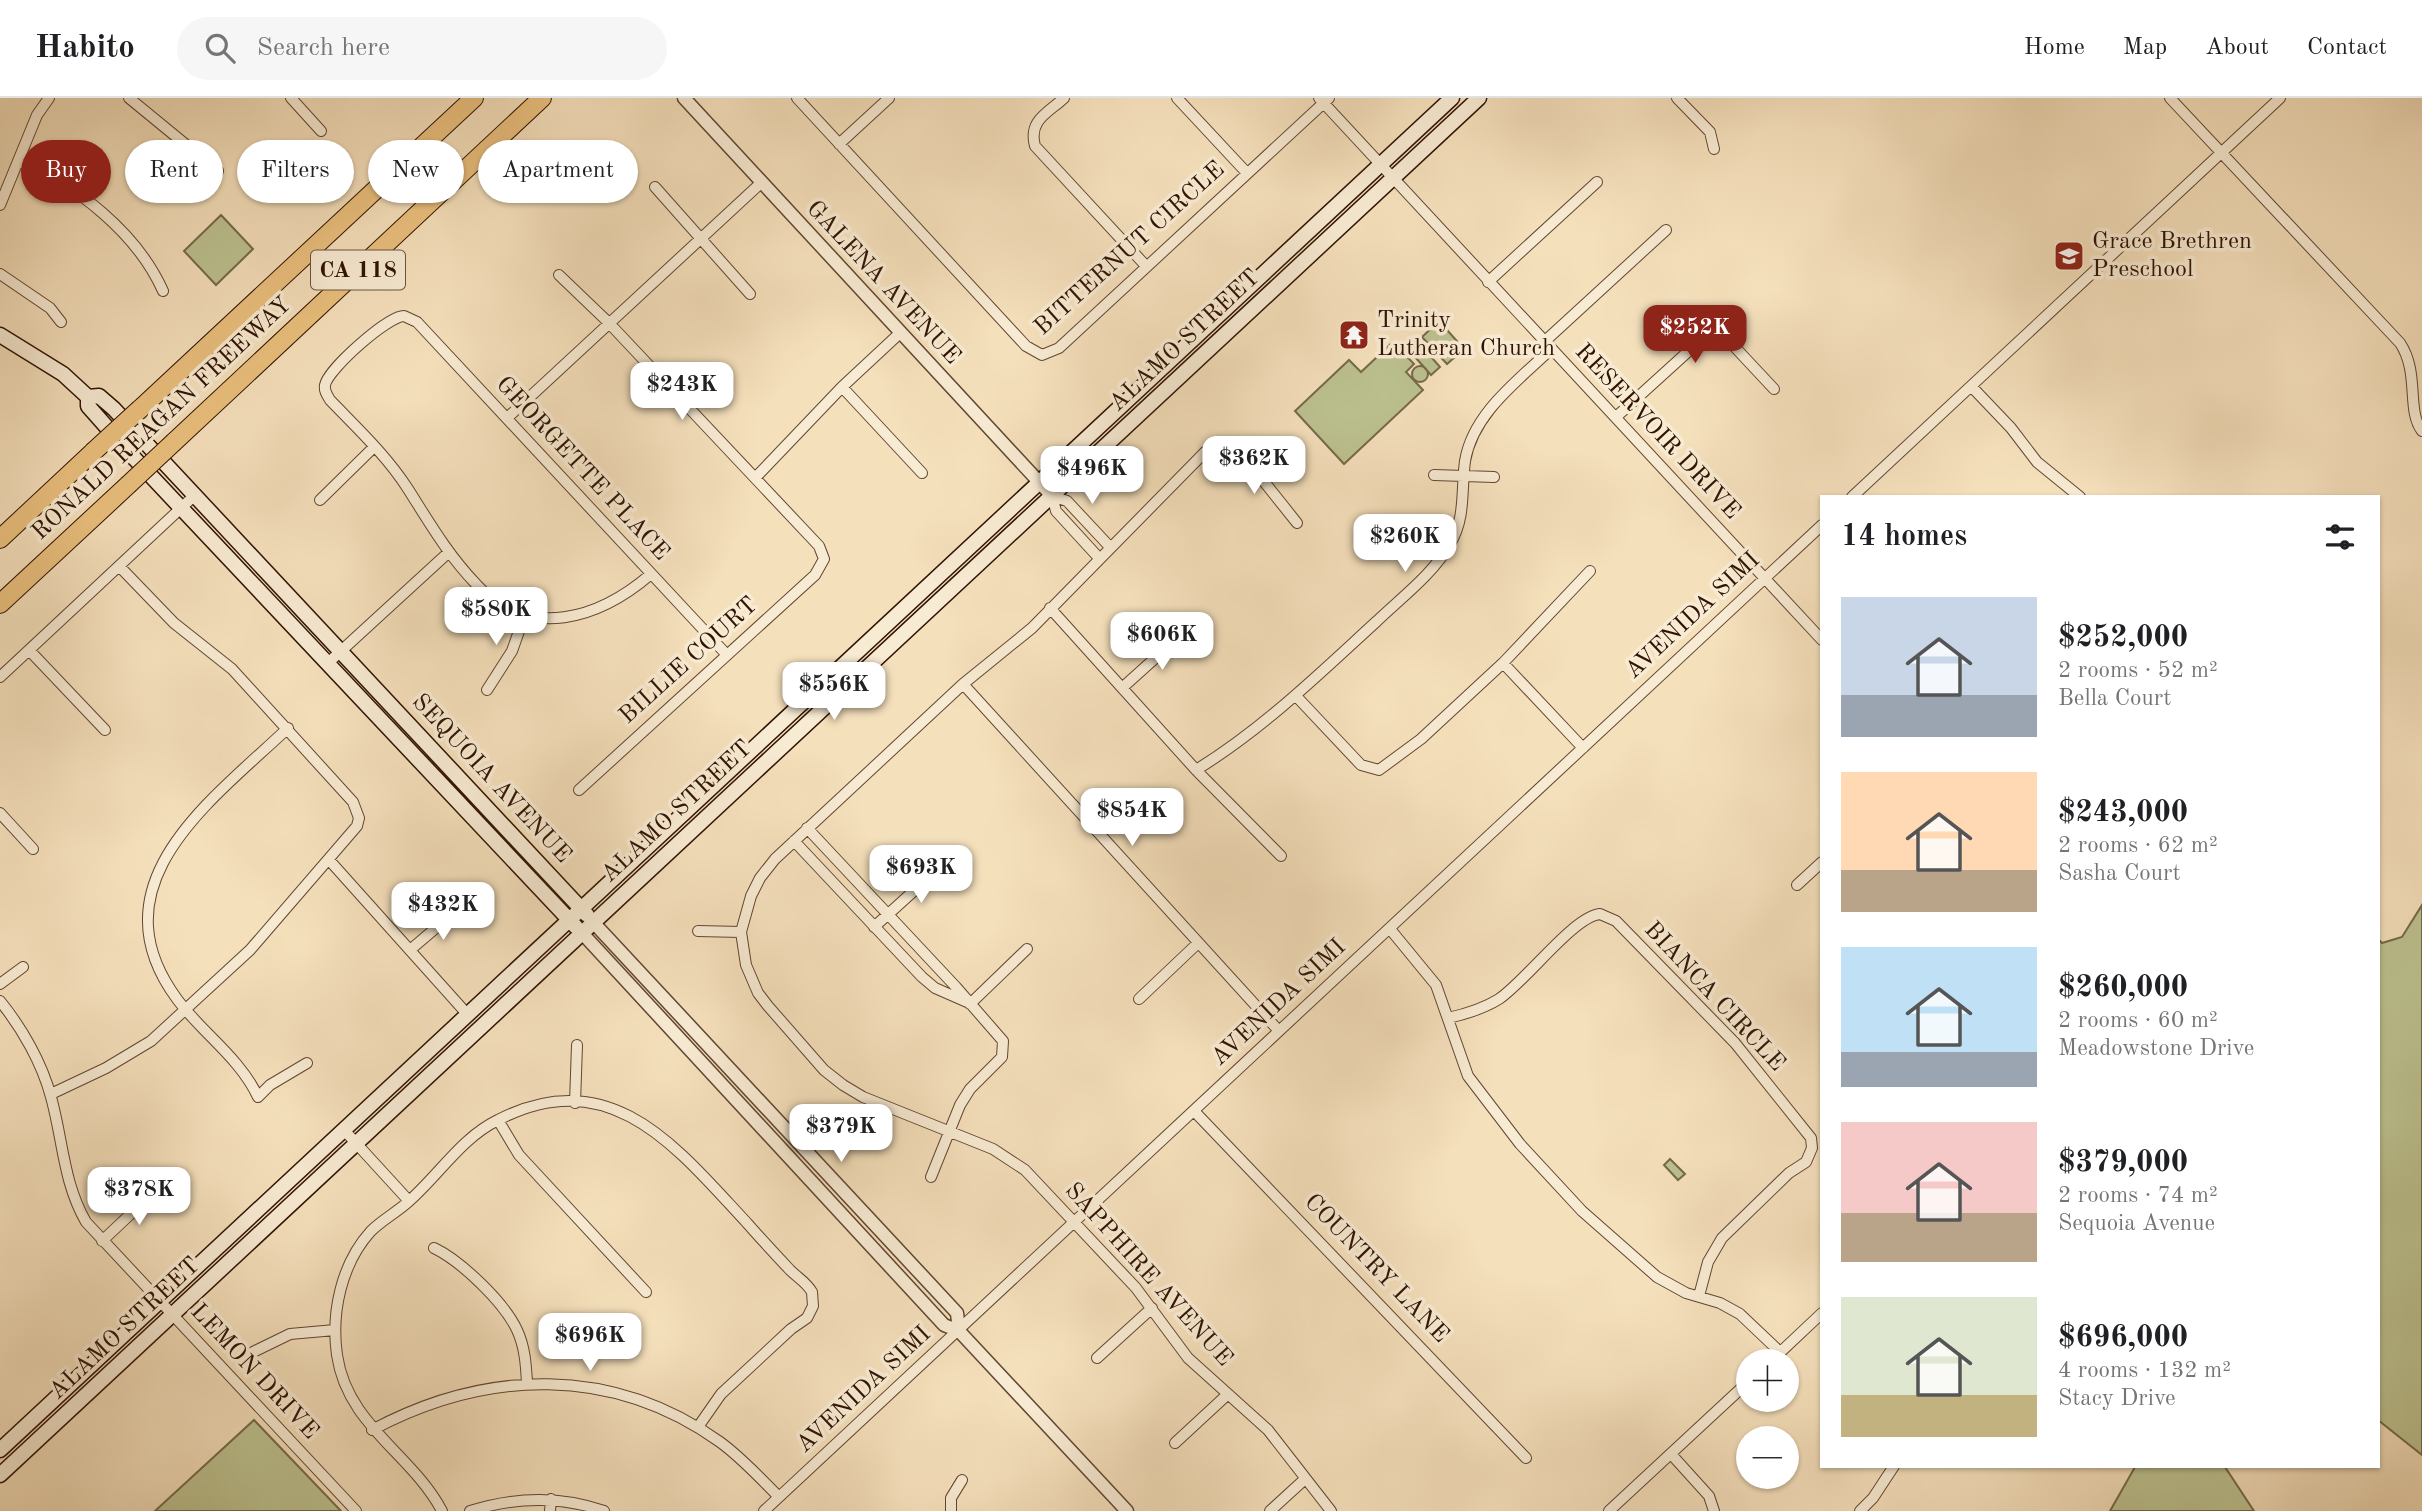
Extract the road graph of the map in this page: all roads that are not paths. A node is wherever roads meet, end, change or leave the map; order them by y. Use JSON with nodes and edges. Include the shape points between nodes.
{"nodes":[{"id":1,"x":49,"y":98,"type":"edge"},
{"id":2,"x":129,"y":98,"type":"edge"},
{"id":3,"x":291,"y":98,"type":"edge"},
{"id":4,"x":474,"y":98,"type":"edge"},
{"id":5,"x":542,"y":98,"type":"edge"},
{"id":6,"x":684,"y":98,"type":"edge"},
{"id":7,"x":797,"y":98,"type":"edge"},
{"id":8,"x":889,"y":98,"type":"edge"},
{"id":9,"x":1064,"y":98,"type":"edge"},
{"id":10,"x":1177,"y":98,"type":"edge"},
{"id":11,"x":1452,"y":98,"type":"edge"},
{"id":12,"x":1479,"y":98,"type":"edge"},
{"id":13,"x":1677,"y":98,"type":"edge"},
{"id":14,"x":2170,"y":98,"type":"edge"},
{"id":15,"x":2280,"y":98,"type":"edge"},
{"id":16,"x":1324,"y":100,"type":"edge"},
{"id":17,"x":321,"y":131,"type":"dead end"},
{"id":18,"x":180,"y":140,"type":"edge"},
{"id":19,"x":839,"y":144,"type":"junction"},
{"id":20,"x":1714,"y":149,"type":"dead end"},
{"id":21,"x":2221,"y":153,"type":"junction"},
{"id":22,"x":18,"y":160,"type":"junction"},
{"id":23,"x":1380,"y":164,"type":"junction"},
{"id":24,"x":1246,"y":172,"type":"junction"},
{"id":25,"x":1393,"y":178,"type":"junction"},
{"id":26,"x":762,"y":182,"type":"junction"},
{"id":27,"x":1597,"y":182,"type":"dead end"},
{"id":28,"x":655,"y":187,"type":"dead end"},
{"id":29,"x":0,"y":205,"type":"edge"},
{"id":30,"x":1666,"y":230,"type":"dead end"},
{"id":31,"x":701,"y":237,"type":"junction"},
{"id":32,"x":1146,"y":266,"type":"junction"},
{"id":33,"x":0,"y":274,"type":"edge"},
{"id":34,"x":559,"y":275,"type":"dead end"},
{"id":35,"x":1488,"y":282,"type":"junction"},
{"id":36,"x":163,"y":291,"type":"dead end"},
{"id":37,"x":750,"y":294,"type":"dead end"},
{"id":38,"x":61,"y":322,"type":"dead end"},
{"id":39,"x":608,"y":322,"type":"junction"},
{"id":40,"x":900,"y":333,"type":"junction"},
{"id":41,"x":0,"y":335,"type":"edge"},
{"id":42,"x":1548,"y":346,"type":"junction"},
{"id":43,"x":1971,"y":386,"type":"junction"},
{"id":44,"x":842,"y":387,"type":"junction"},
{"id":45,"x":1774,"y":389,"type":"dead end"},
{"id":46,"x":88,"y":397,"type":"junction"},
{"id":47,"x":1616,"y":417,"type":"junction"},
{"id":48,"x":507,"y":418,"type":"junction"},
{"id":49,"x":2422,"y":431,"type":"edge"},
{"id":50,"x":374,"y":447,"type":"junction"},
{"id":51,"x":922,"y":473,"type":"dead end"},
{"id":52,"x":1434,"y":475,"type":"dead end"},
{"id":53,"x":1464,"y":475,"type":"junction"},
{"id":54,"x":756,"y":477,"type":"junction"},
{"id":55,"x":1493,"y":477,"type":"dead end"},
{"id":56,"x":1041,"y":481,"type":"junction"},
{"id":57,"x":195,"y":495,"type":"junction"},
{"id":58,"x":1854,"y":495,"type":"edge"},
{"id":59,"x":2077,"y":495,"type":"edge"},
{"id":60,"x":1052,"y":496,"type":"junction"},
{"id":61,"x":320,"y":500,"type":"dead end"},
{"id":62,"x":182,"y":506,"type":"junction"},
{"id":63,"x":1297,"y":523,"type":"dead end"},
{"id":64,"x":1820,"y":527,"type":"edge"},
{"id":65,"x":0,"y":539,"type":"edge"},
{"id":66,"x":1110,"y":547,"type":"junction"},
{"id":67,"x":449,"y":552,"type":"junction"},
{"id":68,"x":1098,"y":558,"type":"junction"},
{"id":69,"x":119,"y":566,"type":"junction"},
{"id":70,"x":1590,"y":571,"type":"dead end"},
{"id":71,"x":651,"y":574,"type":"junction"},
{"id":72,"x":1765,"y":578,"type":"junction"},
{"id":73,"x":0,"y":604,"type":"edge"},
{"id":74,"x":1050,"y":608,"type":"junction"},
{"id":75,"x":525,"y":614,"type":"junction"},
{"id":76,"x":1191,"y":637,"type":"dead end"},
{"id":77,"x":1820,"y":638,"type":"edge"},
{"id":78,"x":29,"y":650,"type":"junction"},
{"id":79,"x":340,"y":651,"type":"junction"},
{"id":80,"x":727,"y":655,"type":"junction"},
{"id":81,"x":329,"y":662,"type":"junction"},
{"id":82,"x":1503,"y":663,"type":"junction"},
{"id":83,"x":0,"y":677,"type":"edge"},
{"id":84,"x":963,"y":684,"type":"junction"},
{"id":85,"x":1122,"y":688,"type":"junction"},
{"id":86,"x":487,"y":690,"type":"dead end"},
{"id":87,"x":1296,"y":696,"type":"junction"},
{"id":88,"x":288,"y":728,"type":"junction"},
{"id":89,"x":104,"y":730,"type":"dead end"},
{"id":90,"x":1583,"y":748,"type":"junction"},
{"id":91,"x":1196,"y":770,"type":"junction"},
{"id":92,"x":579,"y":790,"type":"dead end"},
{"id":93,"x":0,"y":813,"type":"edge"},
{"id":94,"x":807,"y":828,"type":"junction"},
{"id":95,"x":794,"y":841,"type":"junction"},
{"id":96,"x":33,"y":849,"type":"dead end"},
{"id":97,"x":1281,"y":856,"type":"dead end"},
{"id":98,"x":330,"y":860,"type":"junction"},
{"id":99,"x":948,"y":860,"type":"dead end"},
{"id":100,"x":1820,"y":864,"type":"edge"},
{"id":101,"x":1797,"y":886,"type":"dead end"},
{"id":102,"x":582,"y":909,"type":"junction"},
{"id":103,"x":457,"y":910,"type":"dead end"},
{"id":104,"x":887,"y":915,"type":"junction"},
{"id":105,"x":571,"y":921,"type":"junction"},
{"id":106,"x":593,"y":922,"type":"junction"},
{"id":107,"x":874,"y":927,"type":"junction"},
{"id":108,"x":1390,"y":929,"type":"junction"},
{"id":109,"x":698,"y":930,"type":"dead end"},
{"id":110,"x":741,"y":932,"type":"junction"},
{"id":111,"x":582,"y":933,"type":"junction"},
{"id":112,"x":1198,"y":944,"type":"junction"},
{"id":113,"x":1027,"y":948,"type":"dead end"},
{"id":114,"x":410,"y":950,"type":"junction"},
{"id":115,"x":23,"y":967,"type":"dead end"},
{"id":116,"x":0,"y":984,"type":"edge"},
{"id":117,"x":1139,"y":999,"type":"dead end"},
{"id":118,"x":0,"y":1001,"type":"edge"},
{"id":119,"x":970,"y":1004,"type":"junction"},
{"id":120,"x":186,"y":1010,"type":"junction"},
{"id":121,"x":468,"y":1015,"type":"junction"},
{"id":122,"x":1448,"y":1018,"type":"junction"},
{"id":123,"x":1279,"y":1031,"type":"junction"},
{"id":124,"x":577,"y":1045,"type":"dead end"},
{"id":125,"x":307,"y":1063,"type":"dead end"},
{"id":126,"x":51,"y":1094,"type":"junction"},
{"id":127,"x":575,"y":1102,"type":"junction"},
{"id":128,"x":1194,"y":1111,"type":"junction"},
{"id":129,"x":498,"y":1120,"type":"junction"},
{"id":130,"x":344,"y":1130,"type":"junction"},
{"id":131,"x":949,"y":1131,"type":"junction"},
{"id":132,"x":356,"y":1144,"type":"junction"},
{"id":133,"x":931,"y":1177,"type":"dead end"},
{"id":134,"x":155,"y":1191,"type":"dead end"},
{"id":135,"x":409,"y":1201,"type":"junction"},
{"id":136,"x":1074,"y":1222,"type":"junction"},
{"id":137,"x":102,"y":1241,"type":"junction"},
{"id":138,"x":433,"y":1248,"type":"dead end"},
{"id":139,"x":646,"y":1292,"type":"dead end"},
{"id":140,"x":1699,"y":1296,"type":"junction"},
{"id":141,"x":160,"y":1303,"type":"junction"},
{"id":142,"x":1152,"y":1308,"type":"junction"},
{"id":143,"x":1820,"y":1315,"type":"edge"},
{"id":144,"x":174,"y":1316,"type":"junction"},
{"id":145,"x":335,"y":1330,"type":"junction"},
{"id":146,"x":959,"y":1331,"type":"junction"},
{"id":147,"x":1777,"y":1349,"type":"edge"},
{"id":148,"x":1783,"y":1349,"type":"edge"},
{"id":149,"x":253,"y":1352,"type":"dead end"},
{"id":150,"x":1097,"y":1358,"type":"dead end"},
{"id":151,"x":527,"y":1383,"type":"junction"},
{"id":152,"x":1736,"y":1393,"type":"edge"},
{"id":153,"x":1228,"y":1394,"type":"junction"},
{"id":154,"x":698,"y":1427,"type":"junction"},
{"id":155,"x":372,"y":1430,"type":"junction"},
{"id":156,"x":1175,"y":1443,"type":"dead end"},
{"id":157,"x":0,"y":1450,"type":"edge"},
{"id":158,"x":1671,"y":1454,"type":"junction"},
{"id":159,"x":1526,"y":1458,"type":"dead end"},
{"id":160,"x":1893,"y":1468,"type":"edge"},
{"id":161,"x":0,"y":1475,"type":"edge"},
{"id":162,"x":1305,"y":1479,"type":"junction"},
{"id":163,"x":962,"y":1480,"type":"dead end"},
{"id":164,"x":779,"y":1497,"type":"junction"},
{"id":165,"x":551,"y":1499,"type":"junction"},
{"id":166,"x":356,"y":1511,"type":"edge"},
{"id":167,"x":442,"y":1511,"type":"edge"},
{"id":168,"x":470,"y":1511,"type":"edge"},
{"id":169,"x":550,"y":1511,"type":"edge"},
{"id":170,"x":604,"y":1511,"type":"edge"},
{"id":171,"x":764,"y":1511,"type":"edge"},
{"id":172,"x":951,"y":1511,"type":"edge"},
{"id":173,"x":1127,"y":1511,"type":"edge"},
{"id":174,"x":1270,"y":1511,"type":"edge"},
{"id":175,"x":1331,"y":1511,"type":"edge"},
{"id":176,"x":1609,"y":1511,"type":"edge"},
{"id":177,"x":1714,"y":1511,"type":"edge"},
{"id":178,"x":1860,"y":1511,"type":"edge"}],
"edges":[{"from":1,"to":22,"type":"street"},
{"from":2,"to":18,"type":"street"},
{"from":3,"to":17,"type":"street"},
{"from":4,"to":65,"type":"highway","name":"RONALD REAGAN FREEWAY","number":"CA 118","bridge":true},
{"from":5,"to":73,"type":"highway","name":"RONALD REAGAN FREEWAY","number":"CA 118","bridge":true},
{"from":6,"to":26,"type":"street","name":"GALENA AVENUE"},
{"from":7,"to":19,"type":"street","name":"BITTERNUT CIRCLE"},
{"from":8,"to":19,"type":"street"},
{"from":9,"to":32,"type":"street","via":[[1034,126],[1035,146]]},
{"from":10,"to":24,"type":"street"},
{"from":11,"to":23,"type":"main road","name":"ALAMO STREET"},
{"from":12,"to":25,"type":"main road","name":"ALAMO STREET"},
{"from":13,"to":20,"type":"street","via":[[1710,132]]},
{"from":14,"to":21,"type":"street"},
{"from":15,"to":21,"type":"street"},
{"from":16,"to":23,"type":"street","name":"RESERVOIR DRIVE"},
{"from":16,"to":24,"type":"street","name":"BITTERNUT CIRCLE"},
{"from":19,"to":32,"type":"street","name":"BITTERNUT CIRCLE","via":[[1033,352],[1042,355],[1059,348]]},
{"from":21,"to":43,"type":"street"},
{"from":21,"to":49,"type":"street","via":[[2400,343],[2414,379],[2415,418]]},
{"from":22,"to":29,"type":"street"},
{"from":22,"to":36,"type":"street","via":[[55,179],[97,211],[139,251]]},
{"from":23,"to":25,"type":"street","name":"RESERVOIR DRIVE"},
{"from":23,"to":56,"type":"main road","name":"ALAMO STREET"},
{"from":24,"to":32,"type":"street","name":"BITTERNUT CIRCLE"},
{"from":25,"to":35,"type":"street","name":"RESERVOIR DRIVE"},
{"from":25,"to":60,"type":"main road","name":"ALAMO STREET"},
{"from":26,"to":31,"type":"street"},
{"from":26,"to":40,"type":"street","name":"GALENA AVENUE"},
{"from":27,"to":35,"type":"street"},
{"from":28,"to":31,"type":"street"},
{"from":30,"to":42,"type":"street"},
{"from":31,"to":37,"type":"street"},
{"from":31,"to":39,"type":"street"},
{"from":33,"to":38,"type":"street"},
{"from":34,"to":39,"type":"street"},
{"from":35,"to":42,"type":"street","name":"RESERVOIR DRIVE"},
{"from":39,"to":48,"type":"street"},
{"from":39,"to":54,"type":"street"},
{"from":40,"to":44,"type":"street"},
{"from":40,"to":56,"type":"street","name":"GALENA AVENUE"},
{"from":41,"to":46,"type":"main road","name":"SEQUOIA AVENUE","via":[[63,374]]},
{"from":42,"to":47,"type":"street","name":"RESERVOIR DRIVE"},
{"from":42,"to":53,"type":"street","via":[[1484,416],[1469,445]]},
{"from":43,"to":58,"type":"street"},
{"from":43,"to":59,"type":"street","via":[[2036,462]]},
{"from":44,"to":51,"type":"street"},
{"from":44,"to":54,"type":"street"},
{"from":45,"to":47,"type":"street","via":[[1731,343],[1713,334]]},
{"from":46,"to":57,"type":"main road","name":"SEQUOIA AVENUE","via":[[99,396],[114,409]]},
{"from":46,"to":62,"type":"main road","name":"SEQUOIA AVENUE","via":[[88,406]]},
{"from":47,"to":72,"type":"street","name":"RESERVOIR DRIVE"},
{"from":48,"to":50,"type":"street","name":"GEORGETTE PLACE","via":[[417,322],[404,316],[389,319],[333,370],[325,384],[330,400]]},
{"from":48,"to":71,"type":"street","name":"GEORGETTE PLACE"},
{"from":50,"to":61,"type":"street"},
{"from":50,"to":67,"type":"street","via":[[407,487]]},
{"from":52,"to":53,"type":"street"},
{"from":53,"to":55,"type":"street"},
{"from":53,"to":87,"type":"street","via":[[1460,520],[1442,558]]},
{"from":54,"to":80,"type":"street","name":"BILLIE COURT","via":[[819,546],[824,559],[815,575]]},
{"from":56,"to":60,"type":"street","name":"GALENA AVENUE"},
{"from":56,"to":102,"type":"main road","name":"ALAMO STREET"},
{"from":57,"to":62,"type":"street"},
{"from":57,"to":79,"type":"main road","name":"SEQUOIA AVENUE"},
{"from":60,"to":66,"type":"street","name":"GALENA AVENUE","via":[[1067,501]]},
{"from":60,"to":68,"type":"street","name":"GALENA AVENUE","via":[[1056,511]]},
{"from":60,"to":106,"type":"main road","name":"ALAMO STREET"},
{"from":62,"to":69,"type":"street"},
{"from":62,"to":81,"type":"main road","name":"SEQUOIA AVENUE"},
{"from":63,"to":66,"type":"street","via":[[1242,454],[1218,446],[1205,452]]},
{"from":64,"to":72,"type":"street","name":"AVENIDA SIMI"},
{"from":66,"to":68,"type":"street"},
{"from":67,"to":75,"type":"street","via":[[488,595]]},
{"from":67,"to":79,"type":"street"},
{"from":68,"to":74,"type":"street"},
{"from":69,"to":78,"type":"street"},
{"from":69,"to":88,"type":"street","via":[[174,623],[232,669]]},
{"from":70,"to":82,"type":"street"},
{"from":71,"to":75,"type":"street","via":[[592,612],[558,618]]},
{"from":71,"to":80,"type":"street","name":"GEORGETTE PLACE"},
{"from":72,"to":77,"type":"street","name":"RESERVOIR DRIVE"},
{"from":72,"to":90,"type":"street","name":"AVENIDA SIMI"},
{"from":74,"to":84,"type":"street"},
{"from":74,"to":85,"type":"street"},
{"from":75,"to":86,"type":"street","via":[[512,650]]},
{"from":76,"to":85,"type":"street","via":[[1172,643]]},
{"from":78,"to":83,"type":"street"},
{"from":78,"to":89,"type":"street"},
{"from":79,"to":81,"type":"street"},
{"from":79,"to":102,"type":"main road","name":"SEQUOIA AVENUE"},
{"from":80,"to":92,"type":"street","name":"BILLIE COURT"},
{"from":81,"to":105,"type":"main road","name":"SEQUOIA AVENUE"},
{"from":82,"to":87,"type":"street","via":[[1421,739],[1379,770],[1361,765]]},
{"from":82,"to":90,"type":"street"},
{"from":84,"to":94,"type":"street"},
{"from":84,"to":112,"type":"street"},
{"from":85,"to":91,"type":"street"},
{"from":87,"to":91,"type":"street"},
{"from":88,"to":98,"type":"street","via":[[358,809],[357,826]]},
{"from":88,"to":120,"type":"street","via":[[191,819],[155,878],[148,912],[151,951]]},
{"from":90,"to":108,"type":"street","name":"AVENIDA SIMI"},
{"from":91,"to":97,"type":"street"},
{"from":93,"to":96,"type":"street"},
{"from":94,"to":95,"type":"street"},
{"from":94,"to":104,"type":"street"},
{"from":95,"to":107,"type":"street"},
{"from":95,"to":110,"type":"street","via":[[760,878]]},
{"from":98,"to":114,"type":"street"},
{"from":98,"to":120,"type":"street","via":[[250,950]]},
{"from":99,"to":104,"type":"street"},
{"from":100,"to":101,"type":"street"},
{"from":102,"to":105,"type":"main road","name":"ALAMO STREET"},
{"from":102,"to":106,"type":"main road","name":"SEQUOIA AVENUE"},
{"from":103,"to":114,"type":"street"},
{"from":104,"to":107,"type":"street"},
{"from":104,"to":119,"type":"street"},
{"from":105,"to":111,"type":"main road","name":"SEQUOIA AVENUE"},
{"from":105,"to":121,"type":"main road","name":"ALAMO STREET"},
{"from":106,"to":111,"type":"main road","name":"ALAMO STREET"},
{"from":106,"to":146,"type":"street","name":"SEQUOIA AVENUE","via":[[957,1313]]},
{"from":107,"to":119,"type":"street","via":[[935,988]]},
{"from":108,"to":122,"type":"street","via":[[1429,973]]},
{"from":108,"to":123,"type":"street","name":"AVENIDA SIMI"},
{"from":109,"to":110,"type":"street"},
{"from":110,"to":131,"type":"street","name":"SAPPHIRE AVENUE","via":[[746,965],[758,993],[824,1070],[863,1097]]},
{"from":111,"to":132,"type":"main road","name":"ALAMO STREET"},
{"from":111,"to":146,"type":"street","name":"SEQUOIA AVENUE","via":[[944,1325]]},
{"from":112,"to":117,"type":"street"},
{"from":112,"to":123,"type":"street"},
{"from":113,"to":119,"type":"street"},
{"from":114,"to":121,"type":"street"},
{"from":115,"to":116,"type":"street"},
{"from":118,"to":126,"type":"street","name":"LEMON DRIVE","via":[[27,1041]]},
{"from":119,"to":131,"type":"street","via":[[998,1034],[1004,1049],[997,1063],[970,1089]]},
{"from":120,"to":125,"type":"street","via":[[249,1078],[258,1097]]},
{"from":120,"to":126,"type":"street","via":[[151,1041]]},
{"from":121,"to":130,"type":"main road","name":"ALAMO STREET"},
{"from":122,"to":140,"type":"street","via":[[1468,1076],[1520,1144],[1582,1211],[1633,1257],[1670,1286]]},
{"from":122,"to":140,"type":"street","name":"BIANCA CIRCLE","via":[[1499,999],[1580,921],[1600,914],[1616,921],[1735,1043],[1807,1129],[1812,1148],[1806,1162],[1722,1238],[1708,1262]]},
{"from":123,"to":128,"type":"street","name":"AVENIDA SIMI"},
{"from":124,"to":127,"type":"street"},
{"from":126,"to":137,"type":"street","name":"LEMON DRIVE","via":[[73,1199]]},
{"from":127,"to":129,"type":"street","via":[[536,1106]]},
{"from":127,"to":154,"type":"street","via":[[620,1111],[665,1137],[812,1292],[813,1306],[807,1318],[721,1394]]},
{"from":128,"to":136,"type":"street","name":"AVENIDA SIMI"},
{"from":128,"to":159,"type":"street","name":"COUNTRY LANE"},
{"from":129,"to":135,"type":"street","via":[[469,1139]]},
{"from":129,"to":139,"type":"street","via":[[519,1154]]},
{"from":130,"to":132,"type":"street"},
{"from":130,"to":141,"type":"main road","name":"ALAMO STREET"},
{"from":131,"to":133,"type":"street"},
{"from":131,"to":136,"type":"street","name":"SAPPHIRE AVENUE","via":[[1025,1170]]},
{"from":132,"to":135,"type":"street"},
{"from":132,"to":144,"type":"main road","name":"ALAMO STREET"},
{"from":134,"to":137,"type":"street"},
{"from":135,"to":145,"type":"street","via":[[372,1230],[353,1258],[340,1293]]},
{"from":136,"to":142,"type":"street","name":"SAPPHIRE AVENUE"},
{"from":136,"to":146,"type":"street","name":"AVENIDA SIMI"},
{"from":137,"to":141,"type":"street","name":"LEMON DRIVE"},
{"from":138,"to":151,"type":"street","via":[[454,1258],[510,1317],[523,1345]]},
{"from":140,"to":147,"type":"street","via":[[1740,1314]]},
{"from":141,"to":144,"type":"street","name":"LEMON DRIVE"},
{"from":141,"to":157,"type":"main road","name":"ALAMO STREET"},
{"from":142,"to":150,"type":"street"},
{"from":142,"to":153,"type":"street","name":"SAPPHIRE AVENUE","via":[[1188,1358]]},
{"from":143,"to":148,"type":"street"},
{"from":144,"to":161,"type":"main road","name":"ALAMO STREET"},
{"from":144,"to":166,"type":"street","name":"LEMON DRIVE"},
{"from":145,"to":149,"type":"street","via":[[290,1334]]},
{"from":145,"to":155,"type":"street","via":[[344,1382]]},
{"from":146,"to":164,"type":"street","name":"AVENIDA SIMI"},
{"from":146,"to":173,"type":"street","name":"SEQUOIA AVENUE"},
{"from":151,"to":154,"type":"street","via":[[613,1392]]},
{"from":151,"to":155,"type":"street","via":[[446,1396]]},
{"from":152,"to":158,"type":"street"},
{"from":153,"to":156,"type":"street"},
{"from":153,"to":162,"type":"street","name":"SAPPHIRE AVENUE","via":[[1268,1430]]},
{"from":154,"to":164,"type":"street","via":[[741,1459]]},
{"from":155,"to":167,"type":"street"},
{"from":158,"to":176,"type":"street"},
{"from":158,"to":177,"type":"street","via":[[1709,1496]]},
{"from":160,"to":178,"type":"street"},
{"from":162,"to":174,"type":"street"},
{"from":162,"to":175,"type":"street","name":"SAPPHIRE AVENUE"},
{"from":163,"to":172,"type":"street","via":[[951,1498]]},
{"from":164,"to":171,"type":"street","name":"AVENIDA SIMI"},
{"from":165,"to":168,"type":"street","via":[[497,1503]]},
{"from":165,"to":169,"type":"street"},
{"from":165,"to":170,"type":"street"}]}
